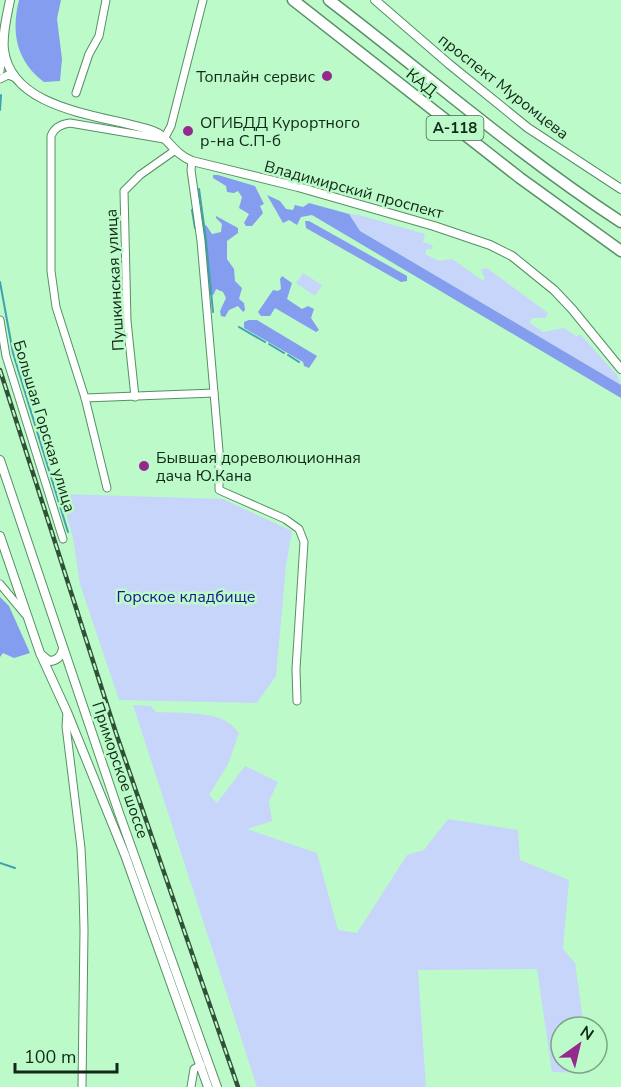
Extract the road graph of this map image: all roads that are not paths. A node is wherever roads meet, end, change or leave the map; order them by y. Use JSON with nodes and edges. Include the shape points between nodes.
{"nodes":[{"id":1,"x":10,"y":0,"type":"edge"},
{"id":2,"x":106,"y":0,"type":"edge"},
{"id":3,"x":203,"y":0,"type":"edge"},
{"id":4,"x":293,"y":0,"type":"edge"},
{"id":5,"x":329,"y":0,"type":"edge"},
{"id":6,"x":375,"y":0,"type":"edge"},
{"id":7,"x":4,"y":42,"type":"junction"},
{"id":8,"x":0,"y":71,"type":"edge"},
{"id":9,"x":17,"y":78,"type":"junction"},
{"id":10,"x":0,"y":79,"type":"edge"},
{"id":11,"x":76,"y":93,"type":"dead end"},
{"id":12,"x":164,"y":139,"type":"junction"},
{"id":13,"x":174,"y":151,"type":"junction"},
{"id":14,"x":192,"y":161,"type":"junction"},
{"id":15,"x":621,"y":189,"type":"edge"},
{"id":16,"x":621,"y":222,"type":"edge"},
{"id":17,"x":621,"y":250,"type":"edge"},
{"id":18,"x":0,"y":320,"type":"edge"},
{"id":19,"x":621,"y":369,"type":"edge"},
{"id":20,"x":214,"y":393,"type":"junction"},
{"id":21,"x":135,"y":397,"type":"junction"},
{"id":22,"x":85,"y":398,"type":"junction"},
{"id":23,"x":0,"y":460,"type":"edge"},
{"id":24,"x":106,"y":488,"type":"dead end"},
{"id":25,"x":0,"y":536,"type":"edge"},
{"id":26,"x":63,"y":539,"type":"dead end"},
{"id":27,"x":0,"y":584,"type":"edge"},
{"id":28,"x":28,"y":619,"type":"junction"},
{"id":29,"x":63,"y":649,"type":"junction"},
{"id":30,"x":40,"y":653,"type":"junction"},
{"id":31,"x":297,"y":701,"type":"dead end"},
{"id":32,"x":67,"y":712,"type":"junction"},
{"id":33,"x":201,"y":1065,"type":"junction"},
{"id":34,"x":82,"y":1087,"type":"edge"},
{"id":35,"x":191,"y":1087,"type":"edge"},
{"id":36,"x":208,"y":1087,"type":"edge"},
{"id":37,"x":217,"y":1087,"type":"edge"}],
"edges":[{"from":1,"to":7,"type":"main road"},
{"from":2,"to":11,"type":"street","via":[[99,36]]},
{"from":3,"to":12,"type":"street","via":[[171,126]]},
{"from":4,"to":17,"type":"highway","name":"КАД","number":"А-118","via":[[520,178]]},
{"from":5,"to":16,"type":"highway","name":"КАД","number":"А-118","via":[[473,115]]},
{"from":6,"to":15,"type":"main road","name":"проспект Муромцева","via":[[528,129]]},
{"from":7,"to":8,"type":"street"},
{"from":7,"to":9,"type":"main road","name":"Владимирский проспект","via":[[8,63]]},
{"from":9,"to":10,"type":"street","via":[[8,75]]},
{"from":9,"to":12,"type":"main road","name":"Владимирский проспект","via":[[52,103],[149,130]]},
{"from":12,"to":13,"type":"main road","name":"Владимирский проспект"},
{"from":12,"to":22,"type":"street","via":[[70,123],[51,136],[51,271],[56,307]]},
{"from":13,"to":14,"type":"main road","name":"Владимирский проспект"},
{"from":13,"to":21,"type":"street","name":"Пушкинская улица","via":[[124,191],[127,321]]},
{"from":14,"to":19,"type":"main road","name":"Владимирский проспект","via":[[434,226],[490,245],[512,256],[554,290]]},
{"from":14,"to":20,"type":"street"},
{"from":18,"to":26,"type":"street","name":"Большая Горская улица","via":[[6,356]]},
{"from":20,"to":21,"type":"street"},
{"from":20,"to":31,"type":"street","via":[[219,490],[285,519],[299,529],[304,542]]},
{"from":21,"to":22,"type":"street"},
{"from":22,"to":24,"type":"street"},
{"from":23,"to":29,"type":"main road","name":"Приморское шоссе"},
{"from":25,"to":28,"type":"main road","name":"Приморское шоссе"},
{"from":27,"to":28,"type":"street"},
{"from":28,"to":30,"type":"main road","name":"Приморское шоссе"},
{"from":29,"to":30,"type":"main road","via":[[53,661]]},
{"from":29,"to":37,"type":"main road","name":"Приморское шоссе"},
{"from":30,"to":32,"type":"main road","name":"Приморское шоссе"},
{"from":32,"to":33,"type":"main road","name":"Приморское шоссе","via":[[125,855]]},
{"from":32,"to":34,"type":"street","via":[[81,848]]},
{"from":33,"to":35,"type":"street","via":[[194,1069]]},
{"from":33,"to":36,"type":"main road","name":"Приморское шоссе"}]}
